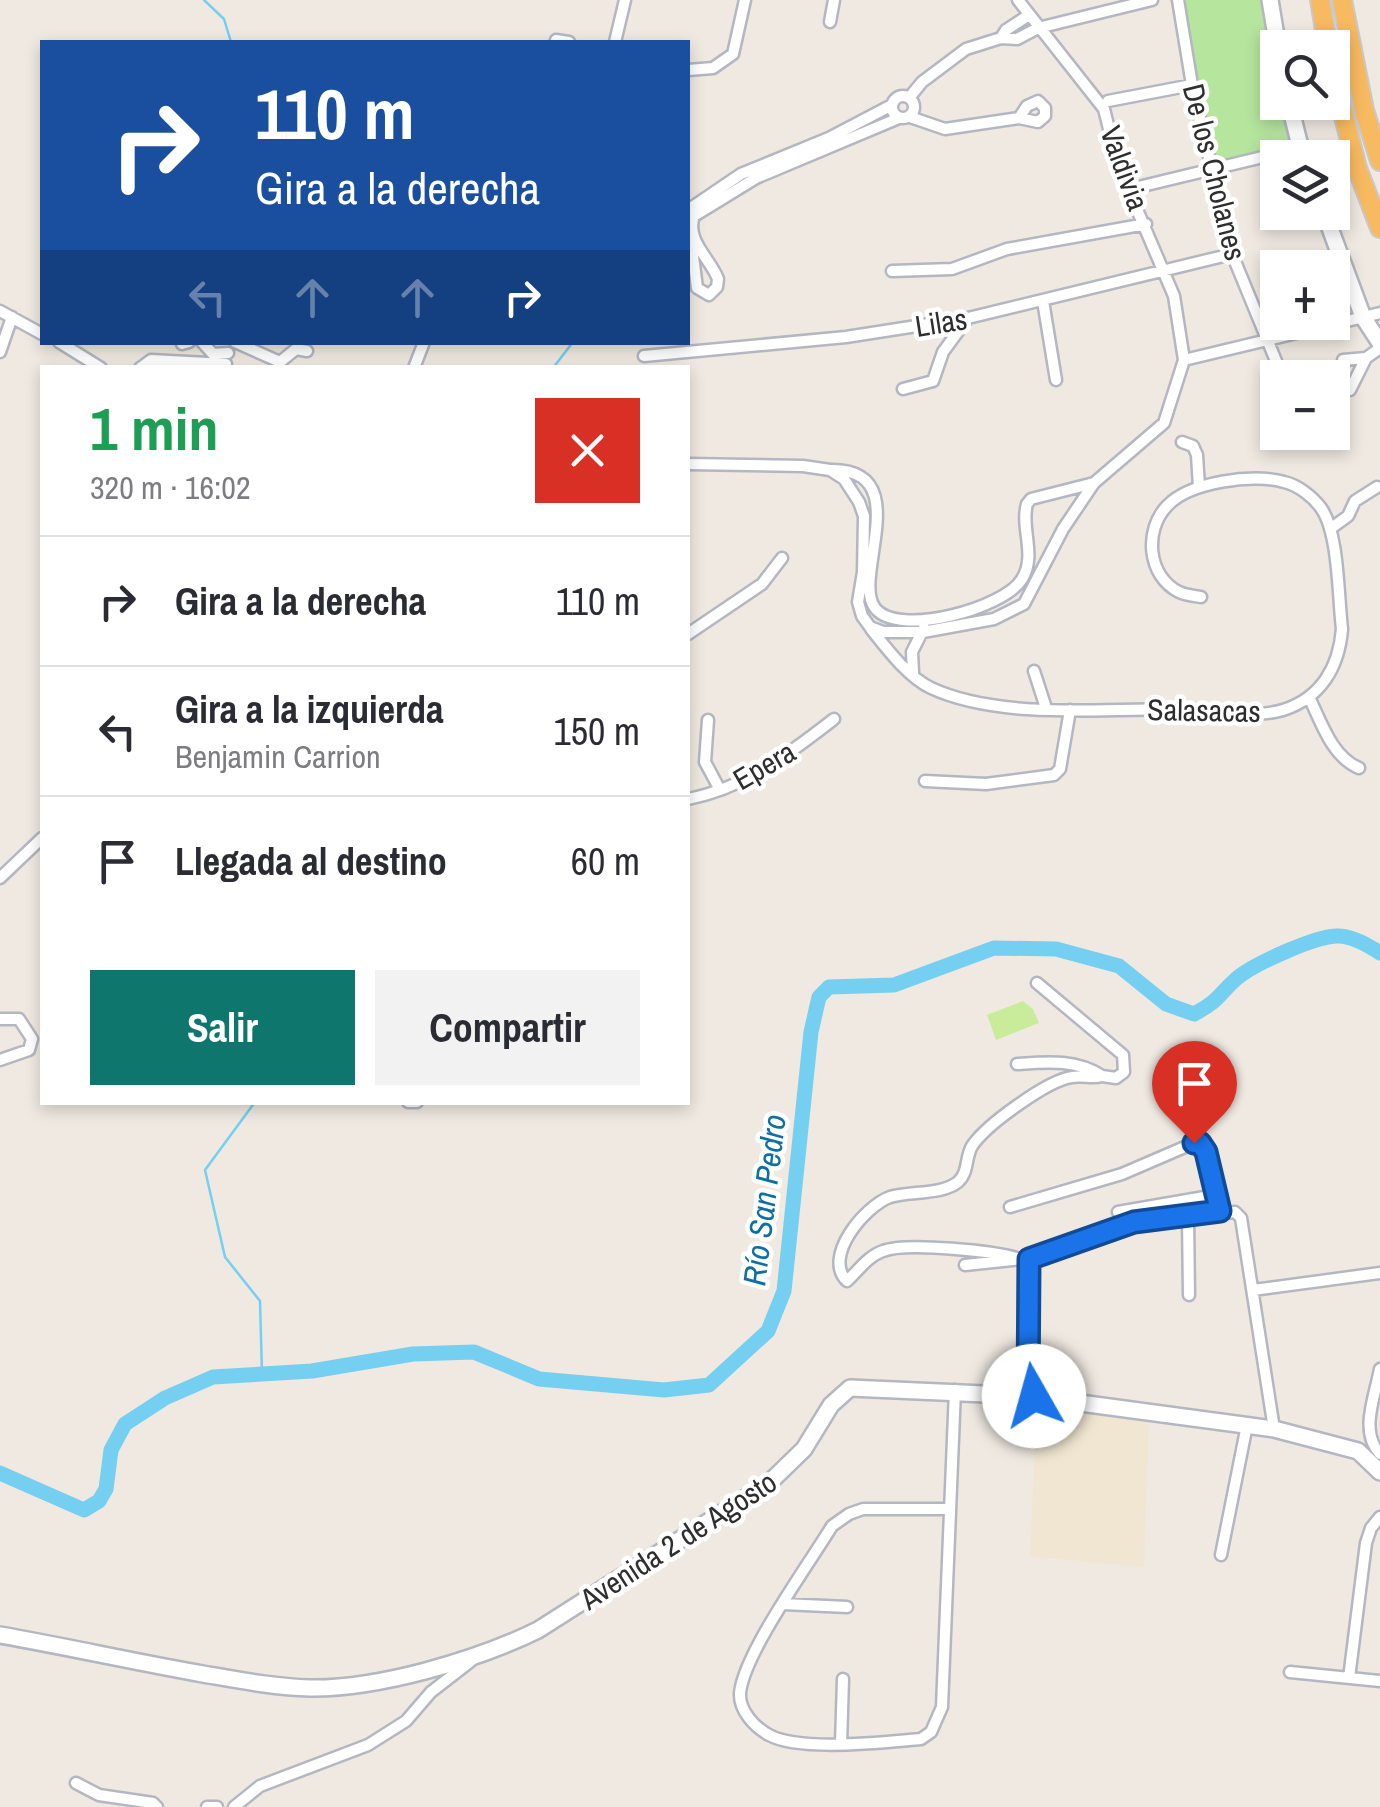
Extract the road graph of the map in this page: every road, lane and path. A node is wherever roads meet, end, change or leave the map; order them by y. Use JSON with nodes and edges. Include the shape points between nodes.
{"nodes":[{"id":1,"x":625,"y":0,"type":"edge"},
{"id":2,"x":746,"y":0,"type":"edge"},
{"id":3,"x":834,"y":0,"type":"edge"},
{"id":4,"x":1018,"y":0,"type":"edge"},
{"id":5,"x":1152,"y":0,"type":"edge"},
{"id":6,"x":1178,"y":0,"type":"edge"},
{"id":7,"x":1270,"y":0,"type":"edge"},
{"id":8,"x":1320,"y":0,"type":"edge"},
{"id":9,"x":1342,"y":0,"type":"edge"},
{"id":10,"x":1028,"y":15,"type":"junction"},
{"id":11,"x":830,"y":22,"type":"dead end"},
{"id":12,"x":1038,"y":28,"type":"junction"},
{"id":13,"x":1275,"y":30,"type":"edge"},
{"id":14,"x":1325,"y":30,"type":"edge"},
{"id":15,"x":1001,"y":38,"type":"junction"},
{"id":16,"x":615,"y":40,"type":"edge"},
{"id":17,"x":690,"y":70,"type":"edge"},
{"id":18,"x":1192,"y":85,"type":"junction"},
{"id":19,"x":910,"y":98,"type":"junction"},
{"id":20,"x":1108,"y":101,"type":"dead end"},
{"id":21,"x":892,"y":104,"type":"junction"},
{"id":22,"x":904,"y":117,"type":"junction"},
{"id":23,"x":1019,"y":118,"type":"dead end"},
{"id":24,"x":1345,"y":120,"type":"edge"},
{"id":25,"x":1260,"y":160,"type":"edge"},
{"id":26,"x":1380,"y":161,"type":"edge"},
{"id":27,"x":1211,"y":169,"type":"junction"},
{"id":28,"x":1130,"y":189,"type":"junction"},
{"id":29,"x":690,"y":209,"type":"edge"},
{"id":30,"x":1146,"y":224,"type":"junction"},
{"id":31,"x":1380,"y":228,"type":"edge"},
{"id":32,"x":1332,"y":230,"type":"edge"},
{"id":33,"x":690,"y":246,"type":"edge"},
{"id":34,"x":1232,"y":254,"type":"junction"},
{"id":35,"x":892,"y":271,"type":"dead end"},
{"id":36,"x":1165,"y":272,"type":"junction"},
{"id":37,"x":1043,"y":301,"type":"junction"},
{"id":38,"x":0,"y":311,"type":"edge"},
{"id":39,"x":1372,"y":315,"type":"edge"},
{"id":40,"x":12,"y":316,"type":"junction"},
{"id":41,"x":968,"y":318,"type":"junction"},
{"id":42,"x":1260,"y":323,"type":"edge"},
{"id":43,"x":40,"y":333,"type":"edge"},
{"id":44,"x":1267,"y":340,"type":"joint"},
{"id":45,"x":64,"y":345,"type":"edge"},
{"id":46,"x":204,"y":345,"type":"edge"},
{"id":47,"x":1380,"y":346,"type":"edge"},
{"id":48,"x":307,"y":350,"type":"dead end"},
{"id":49,"x":0,"y":352,"type":"edge"},
{"id":50,"x":229,"y":354,"type":"edge"},
{"id":51,"x":644,"y":356,"type":"dead end"},
{"id":52,"x":1366,"y":358,"type":"junction"},
{"id":53,"x":1184,"y":360,"type":"junction"},
{"id":54,"x":1275,"y":360,"type":"edge"},
{"id":55,"x":1343,"y":360,"type":"dead end"},
{"id":56,"x":95,"y":365,"type":"edge"},
{"id":57,"x":144,"y":365,"type":"edge"},
{"id":58,"x":1056,"y":380,"type":"dead end"},
{"id":59,"x":902,"y":389,"type":"dead end"},
{"id":60,"x":1350,"y":390,"type":"dead end"},
{"id":61,"x":1182,"y":442,"type":"dead end"},
{"id":62,"x":690,"y":464,"type":"edge"},
{"id":63,"x":1094,"y":482,"type":"junction"},
{"id":64,"x":1199,"y":487,"type":"junction"},
{"id":65,"x":1377,"y":487,"type":"dead end"},
{"id":66,"x":1330,"y":529,"type":"junction"},
{"id":67,"x":782,"y":558,"type":"dead end"},
{"id":68,"x":867,"y":572,"type":"junction"},
{"id":69,"x":1201,"y":597,"type":"dead end"},
{"id":70,"x":928,"y":620,"type":"junction"},
{"id":71,"x":870,"y":627,"type":"junction"},
{"id":72,"x":922,"y":632,"type":"junction"},
{"id":73,"x":690,"y":633,"type":"edge"},
{"id":74,"x":1034,"y":671,"type":"dead end"},
{"id":75,"x":914,"y":674,"type":"junction"},
{"id":76,"x":1309,"y":697,"type":"junction"},
{"id":77,"x":1046,"y":708,"type":"junction"},
{"id":78,"x":1070,"y":710,"type":"junction"},
{"id":79,"x":834,"y":719,"type":"dead end"},
{"id":80,"x":708,"y":720,"type":"dead end"},
{"id":81,"x":1359,"y":768,"type":"dead end"},
{"id":82,"x":925,"y":781,"type":"dead end"},
{"id":83,"x":720,"y":790,"type":"junction"},
{"id":84,"x":690,"y":798,"type":"edge"},
{"id":85,"x":40,"y":840,"type":"edge"},
{"id":86,"x":0,"y":878,"type":"edge"},
{"id":87,"x":1036,"y":983,"type":"dead end"},
{"id":88,"x":0,"y":1020,"type":"edge"},
{"id":89,"x":0,"y":1060,"type":"edge"},
{"id":90,"x":1017,"y":1064,"type":"dead end"},
{"id":91,"x":1102,"y":1076,"type":"junction"},
{"id":92,"x":1216,"y":1195,"type":"junction"},
{"id":93,"x":1010,"y":1207,"type":"dead end"},
{"id":94,"x":1220,"y":1211,"type":"junction"},
{"id":95,"x":1118,"y":1212,"type":"dead end"},
{"id":96,"x":1188,"y":1216,"type":"junction"},
{"id":97,"x":1026,"y":1259,"type":"junction"},
{"id":98,"x":965,"y":1265,"type":"dead end"},
{"id":99,"x":1380,"y":1274,"type":"edge"},
{"id":100,"x":1253,"y":1290,"type":"junction"},
{"id":101,"x":1189,"y":1294,"type":"dead end"},
{"id":102,"x":1380,"y":1369,"type":"edge"},
{"id":103,"x":955,"y":1390,"type":"junction"},
{"id":104,"x":1028,"y":1396,"type":"junction"},
{"id":105,"x":1246,"y":1425,"type":"junction"},
{"id":106,"x":1274,"y":1429,"type":"junction"},
{"id":107,"x":1380,"y":1454,"type":"edge"},
{"id":108,"x":1380,"y":1472,"type":"edge"},
{"id":109,"x":950,"y":1509,"type":"junction"},
{"id":110,"x":1380,"y":1517,"type":"edge"},
{"id":111,"x":1221,"y":1555,"type":"dead end"},
{"id":112,"x":783,"y":1604,"type":"junction"},
{"id":113,"x":847,"y":1607,"type":"dead end"},
{"id":114,"x":0,"y":1635,"type":"edge"},
{"id":115,"x":481,"y":1653,"type":"junction"},
{"id":116,"x":1290,"y":1672,"type":"dead end"},
{"id":117,"x":1349,"y":1678,"type":"junction"},
{"id":118,"x":843,"y":1679,"type":"dead end"},
{"id":119,"x":1380,"y":1681,"type":"edge"},
{"id":120,"x":841,"y":1744,"type":"junction"},
{"id":121,"x":76,"y":1783,"type":"dead end"},
{"id":122,"x":157,"y":1807,"type":"edge"},
{"id":123,"x":207,"y":1807,"type":"edge"},
{"id":124,"x":217,"y":1807,"type":"edge"},
{"id":125,"x":234,"y":1807,"type":"edge"}],
"edges":[{"from":1,"to":16,"type":"street"},
{"from":2,"to":17,"type":"street","via":[[733,54],[713,68]]},
{"from":3,"to":11,"type":"street"},
{"from":4,"to":10,"type":"street","name":"Valdivia"},
{"from":5,"to":12,"type":"street"},
{"from":6,"to":18,"type":"street","name":"De los Cholanes"},
{"from":7,"to":13,"type":"main road"},
{"from":8,"to":14,"type":"highway"},
{"from":9,"to":26,"type":"highway"},
{"from":10,"to":12,"type":"street","name":"Valdivia"},
{"from":10,"to":15,"type":"street"},
{"from":12,"to":15,"type":"street","via":[[1017,39]]},
{"from":12,"to":28,"type":"street","name":"Valdivia","via":[[1104,110]]},
{"from":15,"to":19,"type":"street","via":[[951,57]]},
{"from":18,"to":20,"type":"street"},
{"from":18,"to":27,"type":"street","name":"De los Cholanes"},
{"from":19,"to":21,"type":"street"},
{"from":19,"to":22,"type":"street","via":[[914,111]]},
{"from":21,"to":22,"type":"street"},
{"from":21,"to":29,"type":"street","via":[[740,174]]},
{"from":22,"to":23,"type":"street","via":[[945,129]]},
{"from":22,"to":33,"type":"street","via":[[756,178],[694,216],[693,236],[718,279],[709,294],[697,288]]},
{"from":24,"to":31,"type":"highway"},
{"from":25,"to":27,"type":"street"},
{"from":27,"to":28,"type":"street"},
{"from":27,"to":34,"type":"street","name":"De los Cholanes"},
{"from":28,"to":30,"type":"street","name":"Valdivia"},
{"from":30,"to":35,"type":"street","via":[[1007,249],[952,269]]},
{"from":30,"to":36,"type":"street","name":"Valdivia"},
{"from":32,"to":39,"type":"main road"},
{"from":34,"to":36,"type":"street","name":"Lilas"},
{"from":34,"to":42,"type":"street","name":"De los Cholanes"},
{"from":36,"to":37,"type":"street","name":"Lilas"},
{"from":36,"to":53,"type":"street","name":"Valdivia","via":[[1180,317]]},
{"from":37,"to":41,"type":"street","name":"Lilas"},
{"from":37,"to":58,"type":"street"},
{"from":38,"to":40,"type":"street"},
{"from":39,"to":47,"type":"main road"},
{"from":40,"to":43,"type":"street"},
{"from":40,"to":49,"type":"street"},
{"from":41,"to":51,"type":"street","name":"Lilas"},
{"from":41,"to":59,"type":"street","via":[[943,352],[933,381]]},
{"from":44,"to":53,"type":"street"},
{"from":44,"to":54,"type":"street","name":"De los Cholanes"},
{"from":45,"to":56,"type":"street"},
{"from":46,"to":50,"type":"street","via":[[212,354]]},
{"from":47,"to":52,"type":"street"},
{"from":48,"to":50,"type":"street","via":[[296,348],[280,362]]},
{"from":50,"to":57,"type":"street"},
{"from":52,"to":55,"type":"street"},
{"from":52,"to":60,"type":"street"},
{"from":53,"to":63,"type":"street","via":[[1164,423]]},
{"from":61,"to":64,"type":"street","via":[[1197,455]]},
{"from":62,"to":68,"type":"street","via":[[830,470],[859,502]]},
{"from":63,"to":70,"type":"street","via":[[1027,504],[1027,570],[1013,590]]},
{"from":63,"to":72,"type":"street","via":[[1024,604],[994,619]]},
{"from":64,"to":66,"type":"street","via":[[1285,482],[1320,508]]},
{"from":64,"to":69,"type":"street","via":[[1168,504],[1151,540],[1166,583]]},
{"from":65,"to":66,"type":"street","via":[[1354,500],[1348,516]]},
{"from":66,"to":76,"type":"street","via":[[1341,646],[1328,678]]},
{"from":67,"to":73,"type":"street","via":[[762,584]]},
{"from":68,"to":70,"type":"street","via":[[878,612]]},
{"from":68,"to":71,"type":"street","via":[[859,610]]},
{"from":70,"to":72,"type":"street"},
{"from":71,"to":72,"type":"street"},
{"from":71,"to":75,"type":"street","name":"Salasacas"},
{"from":72,"to":75,"type":"street","via":[[912,652]]},
{"from":74,"to":77,"type":"street"},
{"from":75,"to":77,"type":"street","name":"Salasacas","via":[[967,700]]},
{"from":76,"to":78,"type":"street","name":"Salasacas","via":[[1262,714]]},
{"from":76,"to":81,"type":"street","via":[[1338,752]]},
{"from":77,"to":78,"type":"street","name":"Salasacas"},
{"from":78,"to":82,"type":"street","via":[[1054,775],[986,784]]},
{"from":79,"to":83,"type":"street","name":"Epera","via":[[775,764]]},
{"from":80,"to":83,"type":"street","via":[[705,762]]},
{"from":83,"to":84,"type":"street","name":"Epera"},
{"from":85,"to":86,"type":"street"},
{"from":87,"to":91,"type":"street","via":[[1124,1055],[1124,1072]]},
{"from":88,"to":89,"type":"street","via":[[20,1020],[32,1039],[29,1050]]},
{"from":90,"to":91,"type":"street","via":[[1063,1062]]},
{"from":91,"to":97,"type":"street","via":[[1068,1077],[1025,1100],[972,1146],[953,1185],[875,1204],[852,1229],[840,1266],[847,1281],[876,1254],[894,1248]]},
{"from":92,"to":93,"type":"street","via":[[1206,1152],[1194,1143],[1122,1174]]},
{"from":92,"to":94,"type":"street"},
{"from":92,"to":95,"type":"street"},
{"from":94,"to":96,"type":"street"},
{"from":94,"to":100,"type":"street","via":[[1241,1218]]},
{"from":96,"to":97,"type":"street","via":[[1134,1222]]},
{"from":96,"to":101,"type":"street"},
{"from":97,"to":98,"type":"street"},
{"from":97,"to":104,"type":"street"},
{"from":99,"to":100,"type":"street"},
{"from":100,"to":106,"type":"street"},
{"from":102,"to":107,"type":"street","via":[[1369,1438]]},
{"from":103,"to":104,"type":"main road","name":"Avenida 2 de Agosto"},
{"from":103,"to":109,"type":"street"},
{"from":103,"to":115,"type":"main road","name":"Avenida 2 de Agosto","via":[[843,1391],[804,1450],[769,1483],[538,1630]]},
{"from":104,"to":105,"type":"main road","name":"Avenida 2 de Agosto"},
{"from":105,"to":106,"type":"main road","name":"Avenida 2 de Agosto"},
{"from":105,"to":111,"type":"street"},
{"from":106,"to":108,"type":"main road","name":"Avenida 2 de Agosto","via":[[1358,1451]]},
{"from":109,"to":112,"type":"street","via":[[849,1514],[832,1526]]},
{"from":109,"to":120,"type":"street","via":[[940,1715],[921,1739]]},
{"from":110,"to":117,"type":"street","via":[[1366,1543]]},
{"from":112,"to":113,"type":"street"},
{"from":112,"to":120,"type":"street","via":[[748,1666],[740,1696],[744,1713],[770,1736]]},
{"from":114,"to":115,"type":"main road","name":"Avenida 2 de Agosto","via":[[309,1688],[361,1685]]},
{"from":115,"to":125,"type":"street","via":[[431,1692],[406,1722],[362,1748],[260,1786]]},
{"from":116,"to":117,"type":"street"},
{"from":117,"to":119,"type":"street"},
{"from":118,"to":120,"type":"street"},
{"from":121,"to":122,"type":"street"},
{"from":123,"to":124,"type":"street"}]}
